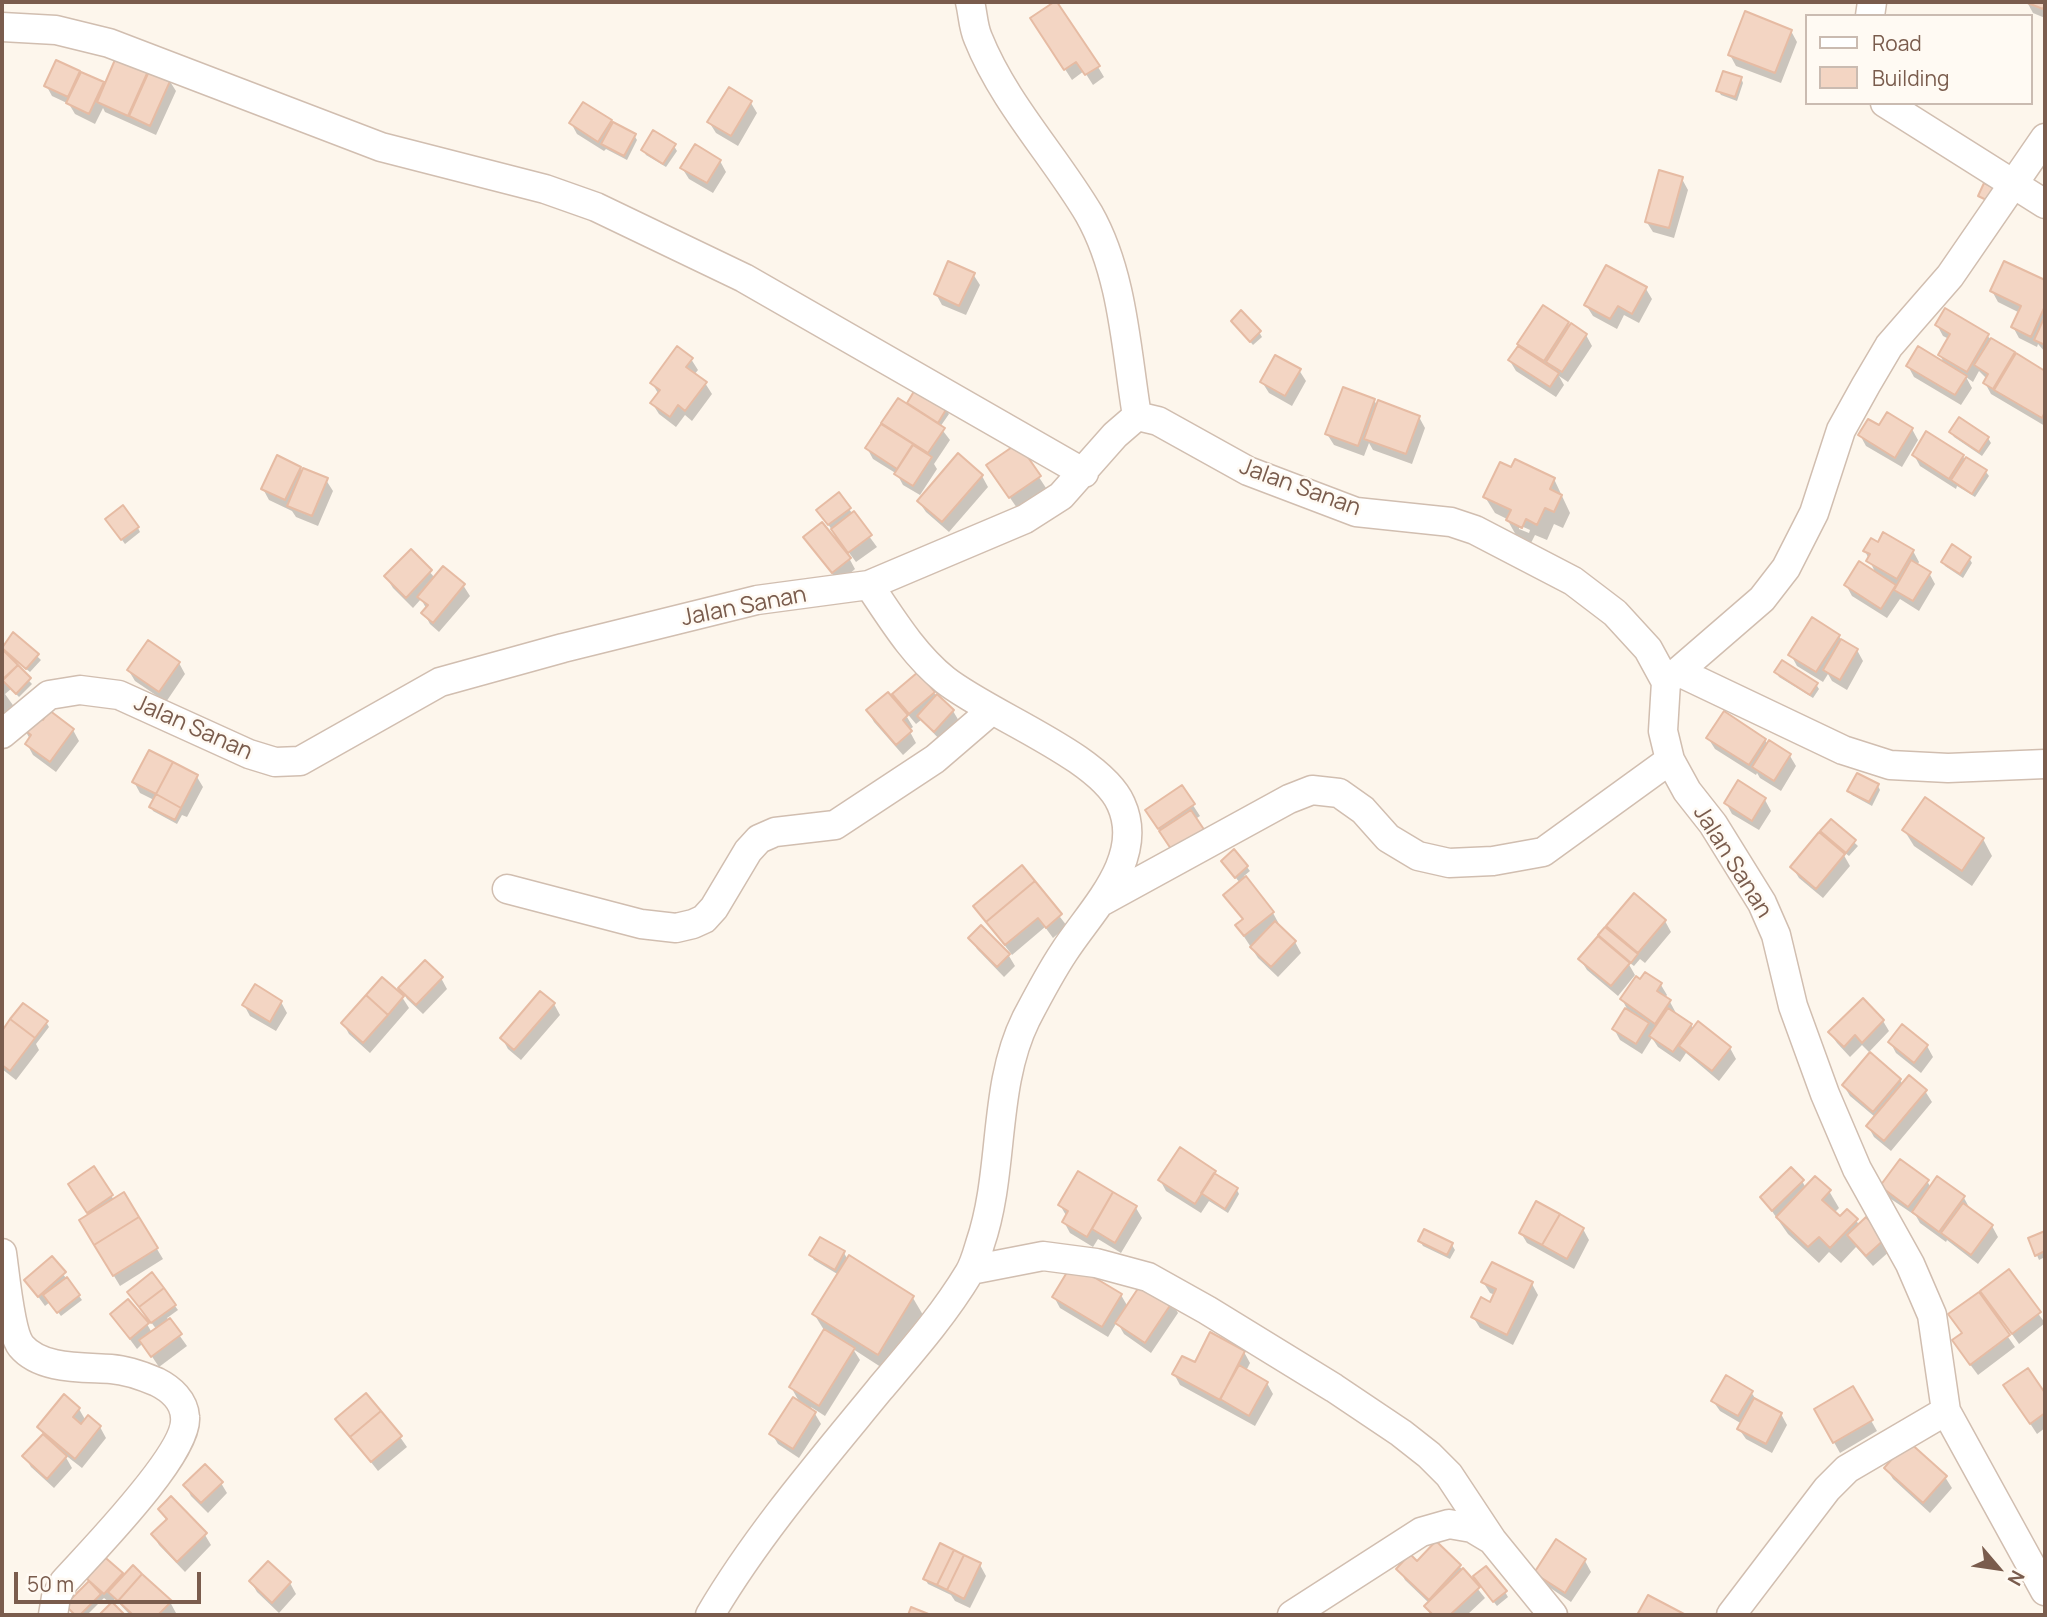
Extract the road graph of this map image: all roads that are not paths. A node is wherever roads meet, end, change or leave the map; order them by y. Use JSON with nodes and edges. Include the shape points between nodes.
{"nodes":[{"id":1,"x":970,"y":2,"type":"edge"},
{"id":2,"x":2,"y":27,"type":"edge"},
{"id":3,"x":1888,"y":105,"type":"edge"},
{"id":4,"x":2045,"y":138,"type":"edge"},
{"id":5,"x":2013,"y":185,"type":"junction"},
{"id":6,"x":2045,"y":204,"type":"edge"},
{"id":7,"x":1138,"y":416,"type":"junction"},
{"id":8,"x":1084,"y":473,"type":"junction"},
{"id":9,"x":869,"y":585,"type":"junction"},
{"id":10,"x":1673,"y":677,"type":"junction"},
{"id":11,"x":992,"y":710,"type":"junction"},
{"id":12,"x":2,"y":734,"type":"edge"},
{"id":13,"x":1670,"y":760,"type":"junction"},
{"id":14,"x":2045,"y":764,"type":"edge"},
{"id":15,"x":507,"y":889,"type":"dead end"},
{"id":16,"x":1100,"y":902,"type":"junction"},
{"id":17,"x":2,"y":1253,"type":"edge"},
{"id":18,"x":971,"y":1270,"type":"junction"},
{"id":19,"x":1946,"y":1411,"type":"junction"},
{"id":20,"x":1492,"y":1540,"type":"junction"},
{"id":21,"x":2045,"y":1591,"type":"edge"},
{"id":22,"x":53,"y":1615,"type":"edge"},
{"id":23,"x":710,"y":1615,"type":"edge"},
{"id":24,"x":1292,"y":1615,"type":"edge"},
{"id":25,"x":1553,"y":1615,"type":"edge"},
{"id":26,"x":1731,"y":1615,"type":"edge"}],
"edges":[{"from":1,"to":7,"type":"street","via":[[977,36],[997,76],[1089,215],[1102,243],[1115,282]]},
{"from":2,"to":8,"type":"street","via":[[57,30],[109,43],[381,147],[545,188],[596,207],[744,278]]},
{"from":3,"to":5,"type":"street"},
{"from":4,"to":5,"type":"street"},
{"from":5,"to":6,"type":"street"},
{"from":5,"to":10,"type":"street","via":[[1950,276],[1889,346],[1841,430],[1814,513],[1786,568],[1762,599]]},
{"from":7,"to":8,"type":"street","name":"Jalan Sanan","via":[[1115,435]]},
{"from":7,"to":10,"type":"street","name":"Jalan Sanan","via":[[1158,421],[1248,471],[1356,512],[1451,522],[1475,530],[1573,581],[1615,613]]},
{"from":8,"to":9,"type":"street","name":"Jalan Sanan","via":[[1061,496],[1025,519]]},
{"from":9,"to":11,"type":"street","via":[[916,652],[946,680]]},
{"from":9,"to":12,"type":"street","name":"Jalan Sanan","via":[[757,600],[440,682],[300,761],[275,762],[249,754],[119,695],[80,690],[49,695]]},
{"from":10,"to":13,"type":"street","name":"Jalan Sanan","via":[[1663,731]]},
{"from":10,"to":14,"type":"street","via":[[1843,750],[1890,765]]},
{"from":11,"to":15,"type":"street","via":[[935,759],[835,825],[775,832],[759,839],[713,908],[693,924],[676,928],[641,924]]},
{"from":11,"to":16,"type":"street","via":[[1073,756],[1116,794],[1128,835],[1121,866]]},
{"from":13,"to":16,"type":"street","via":[[1543,852],[1449,863],[1418,856],[1388,838],[1363,810],[1339,793],[1312,790]]},
{"from":13,"to":19,"type":"street","name":"Jalan Sanan","via":[[1748,878],[1776,935],[1793,1006],[1825,1094],[1857,1169],[1933,1315]]},
{"from":16,"to":18,"type":"street","via":[[1065,950],[1015,1048],[1003,1101],[990,1210]]},
{"from":17,"to":22,"type":"street","via":[[19,1344],[30,1354],[65,1366],[117,1369],[149,1379],[168,1388],[186,1419],[162,1471],[64,1582]]},
{"from":18,"to":20,"type":"street","via":[[1043,1256],[1096,1263],[1148,1277],[1401,1433],[1449,1475]]},
{"from":18,"to":23,"type":"street","via":[[940,1317],[795,1493]]},
{"from":19,"to":21,"type":"street","name":"Jalan Sanan"},
{"from":19,"to":26,"type":"street","via":[[1847,1469]]},
{"from":20,"to":24,"type":"street","via":[[1472,1528],[1449,1524],[1421,1532]]},
{"from":20,"to":25,"type":"street"}]}
